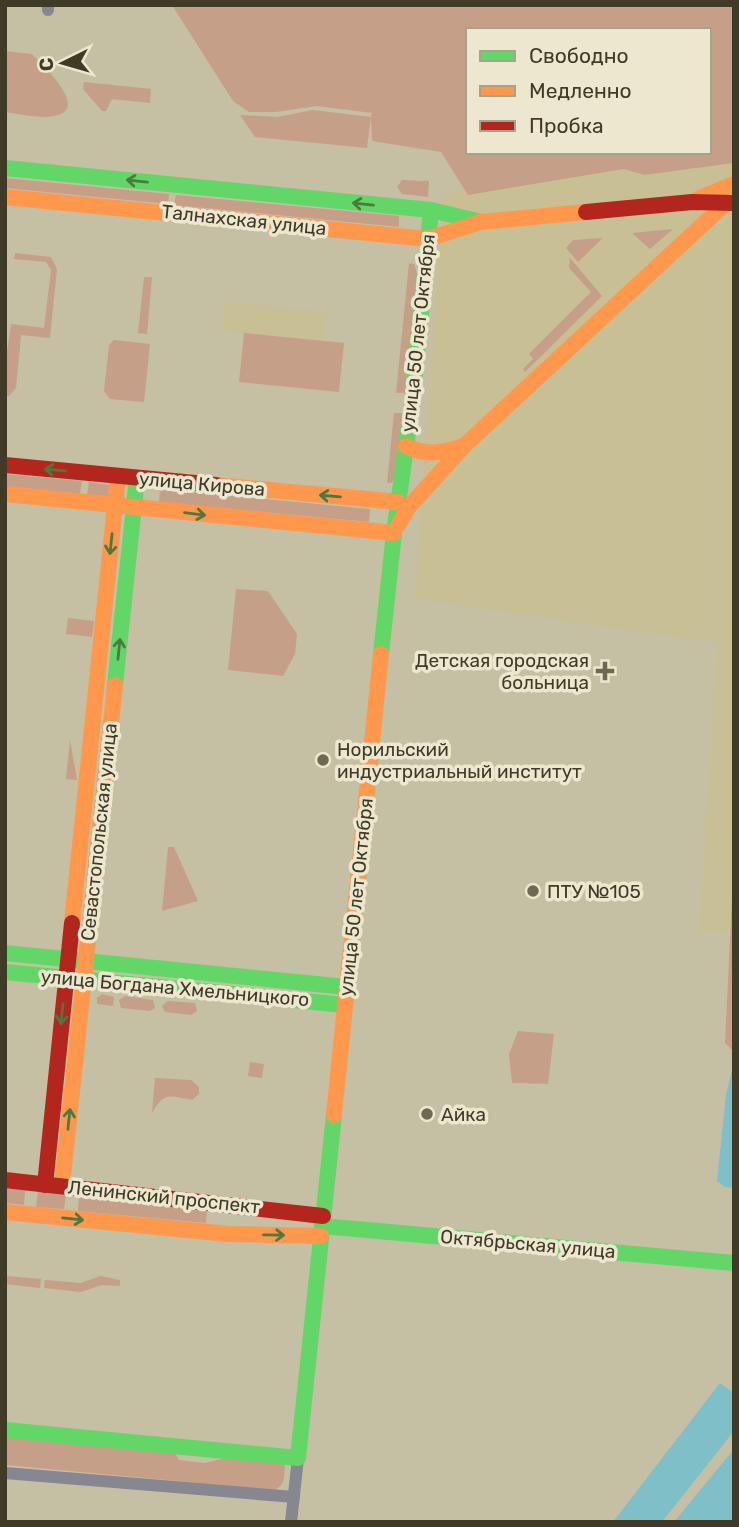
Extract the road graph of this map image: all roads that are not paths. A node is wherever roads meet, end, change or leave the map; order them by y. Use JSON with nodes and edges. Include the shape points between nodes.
{"nodes":[{"id":1,"x":5,"y":168,"type":"edge"},
{"id":2,"x":734,"y":184,"type":"edge"},
{"id":3,"x":5,"y":197,"type":"edge"},
{"id":4,"x":692,"y":202,"type":"junction"},
{"id":5,"x":730,"y":203,"type":"edge"},
{"id":6,"x":431,"y":210,"type":"junction"},
{"id":7,"x":481,"y":222,"type":"junction"},
{"id":8,"x":428,"y":239,"type":"junction"},
{"id":9,"x":465,"y":445,"type":"junction"},
{"id":10,"x":406,"y":446,"type":"junction"},
{"id":11,"x":5,"y":465,"type":"edge"},
{"id":12,"x":118,"y":476,"type":"junction"},
{"id":13,"x":136,"y":478,"type":"junction"},
{"id":14,"x":5,"y":494,"type":"edge"},
{"id":15,"x":398,"y":502,"type":"junction"},
{"id":16,"x":114,"y":505,"type":"junction"},
{"id":17,"x":133,"y":507,"type":"junction"},
{"id":18,"x":394,"y":533,"type":"junction"},
{"id":19,"x":95,"y":695,"type":"junction"},
{"id":20,"x":114,"y":697,"type":"junction"},
{"id":21,"x":87,"y":776,"type":"junction"},
{"id":22,"x":105,"y":778,"type":"junction"},
{"id":23,"x":5,"y":953,"type":"edge"},
{"id":24,"x":68,"y":960,"type":"junction"},
{"id":25,"x":86,"y":961,"type":"junction"},
{"id":26,"x":5,"y":972,"type":"edge"},
{"id":27,"x":66,"y":978,"type":"junction"},
{"id":28,"x":84,"y":980,"type":"junction"},
{"id":29,"x":346,"y":988,"type":"junction"},
{"id":30,"x":345,"y":1004,"type":"junction"},
{"id":31,"x":5,"y":1181,"type":"edge"},
{"id":32,"x":45,"y":1185,"type":"junction"},
{"id":33,"x":62,"y":1186,"type":"junction"},
{"id":34,"x":5,"y":1212,"type":"edge"},
{"id":35,"x":322,"y":1226,"type":"junction"},
{"id":36,"x":734,"y":1263,"type":"edge"},
{"id":37,"x":5,"y":1419,"type":"edge"},
{"id":38,"x":5,"y":1430,"type":"edge"},
{"id":39,"x":236,"y":1446,"type":"junction"},
{"id":40,"x":298,"y":1453,"type":"junction"},
{"id":41,"x":5,"y":1473,"type":"edge"},
{"id":42,"x":293,"y":1497,"type":"junction"},
{"id":43,"x":291,"y":1522,"type":"edge"}],
"edges":[{"from":6,"to":1,"type":"street","name":"Талнахская улица","one_way":true},
{"from":2,"to":4,"type":"street"},
{"from":3,"to":8,"type":"street","name":"Талнахская улица"},
{"from":4,"to":5,"type":"street","name":"Талнахская улица"},
{"from":4,"to":7,"type":"street","name":"Талнахская улица"},
{"from":5,"to":9,"type":"street"},
{"from":6,"to":7,"type":"street","name":"Талнахская улица"},
{"from":6,"to":8,"type":"street","name":"улица 50 лет Октября"},
{"from":7,"to":8,"type":"street","name":"Талнахская улица"},
{"from":8,"to":10,"type":"street","name":"улица 50 лет Октября"},
{"from":9,"to":10,"type":"street","via":[[431,455]]},
{"from":9,"to":18,"type":"street","via":[[408,508]]},
{"from":10,"to":15,"type":"street","name":"улица 50 лет Октября"},
{"from":12,"to":11,"type":"street","name":"улица Кирова","one_way":true},
{"from":12,"to":13,"type":"street","name":"улица Кирова"},
{"from":12,"to":16,"type":"street","name":"Севастопольская улица"},
{"from":15,"to":13,"type":"street","name":"улица Кирова","one_way":true},
{"from":13,"to":17,"type":"street","name":"Севастопольская улица"},
{"from":14,"to":16,"type":"street","name":"улица Кирова"},
{"from":15,"to":18,"type":"street","name":"улица 50 лет Октября"},
{"from":16,"to":17,"type":"street","name":"улица Кирова"},
{"from":16,"to":19,"type":"street","name":"Севастопольская улица","one_way":true},
{"from":17,"to":18,"type":"street","name":"улица Кирова","one_way":true},
{"from":20,"to":17,"type":"street","name":"Севастопольская улица","one_way":true},
{"from":18,"to":29,"type":"street","name":"улица 50 лет Октября"},
{"from":19,"to":20,"type":"street"},
{"from":19,"to":21,"type":"street","name":"Севастопольская улица"},
{"from":20,"to":22,"type":"street","name":"Севастопольская улица"},
{"from":21,"to":22,"type":"street"},
{"from":21,"to":24,"type":"street","name":"Севастопольская улица"},
{"from":22,"to":25,"type":"street","name":"Севастопольская улица"},
{"from":23,"to":24,"type":"street","name":"улица Богдана Хмельницкого"},
{"from":24,"to":25,"type":"street","name":"улица Богдана Хмельницкого"},
{"from":24,"to":27,"type":"street","name":"Севастопольская улица"},
{"from":25,"to":28,"type":"street","name":"Севастопольская улица"},
{"from":25,"to":29,"type":"street","name":"улица Богдана Хмельницкого"},
{"from":26,"to":27,"type":"street","name":"улица Богдана Хмельницкого"},
{"from":27,"to":28,"type":"street","name":"улица Богдана Хмельницкого"},
{"from":27,"to":32,"type":"street","name":"Севастопольская улица","one_way":true},
{"from":28,"to":30,"type":"street","name":"улица Богдана Хмельницкого"},
{"from":33,"to":28,"type":"street","name":"Севастопольская улица","one_way":true},
{"from":29,"to":30,"type":"street","name":"улица 50 лет Октября"},
{"from":30,"to":35,"type":"street","name":"улица 50 лет Октября"},
{"from":31,"to":32,"type":"street","name":"Ленинский проспект"},
{"from":32,"to":33,"type":"street","name":"Ленинский проспект"},
{"from":33,"to":35,"type":"street","name":"Ленинский проспект","via":[[231,1204]]},
{"from":34,"to":35,"type":"street","name":"Ленинский проспект","one_way":true,"via":[[228,1234]]},
{"from":35,"to":36,"type":"street","name":"Октябрьская улица"},
{"from":35,"to":40,"type":"street","name":"улица 50 лет Октября"},
{"from":37,"to":39,"type":"street"},
{"from":38,"to":39,"type":"street"},
{"from":39,"to":40,"type":"street"},
{"from":40,"to":42,"type":"street"},
{"from":41,"to":42,"type":"street"},
{"from":42,"to":43,"type":"street"}]}
